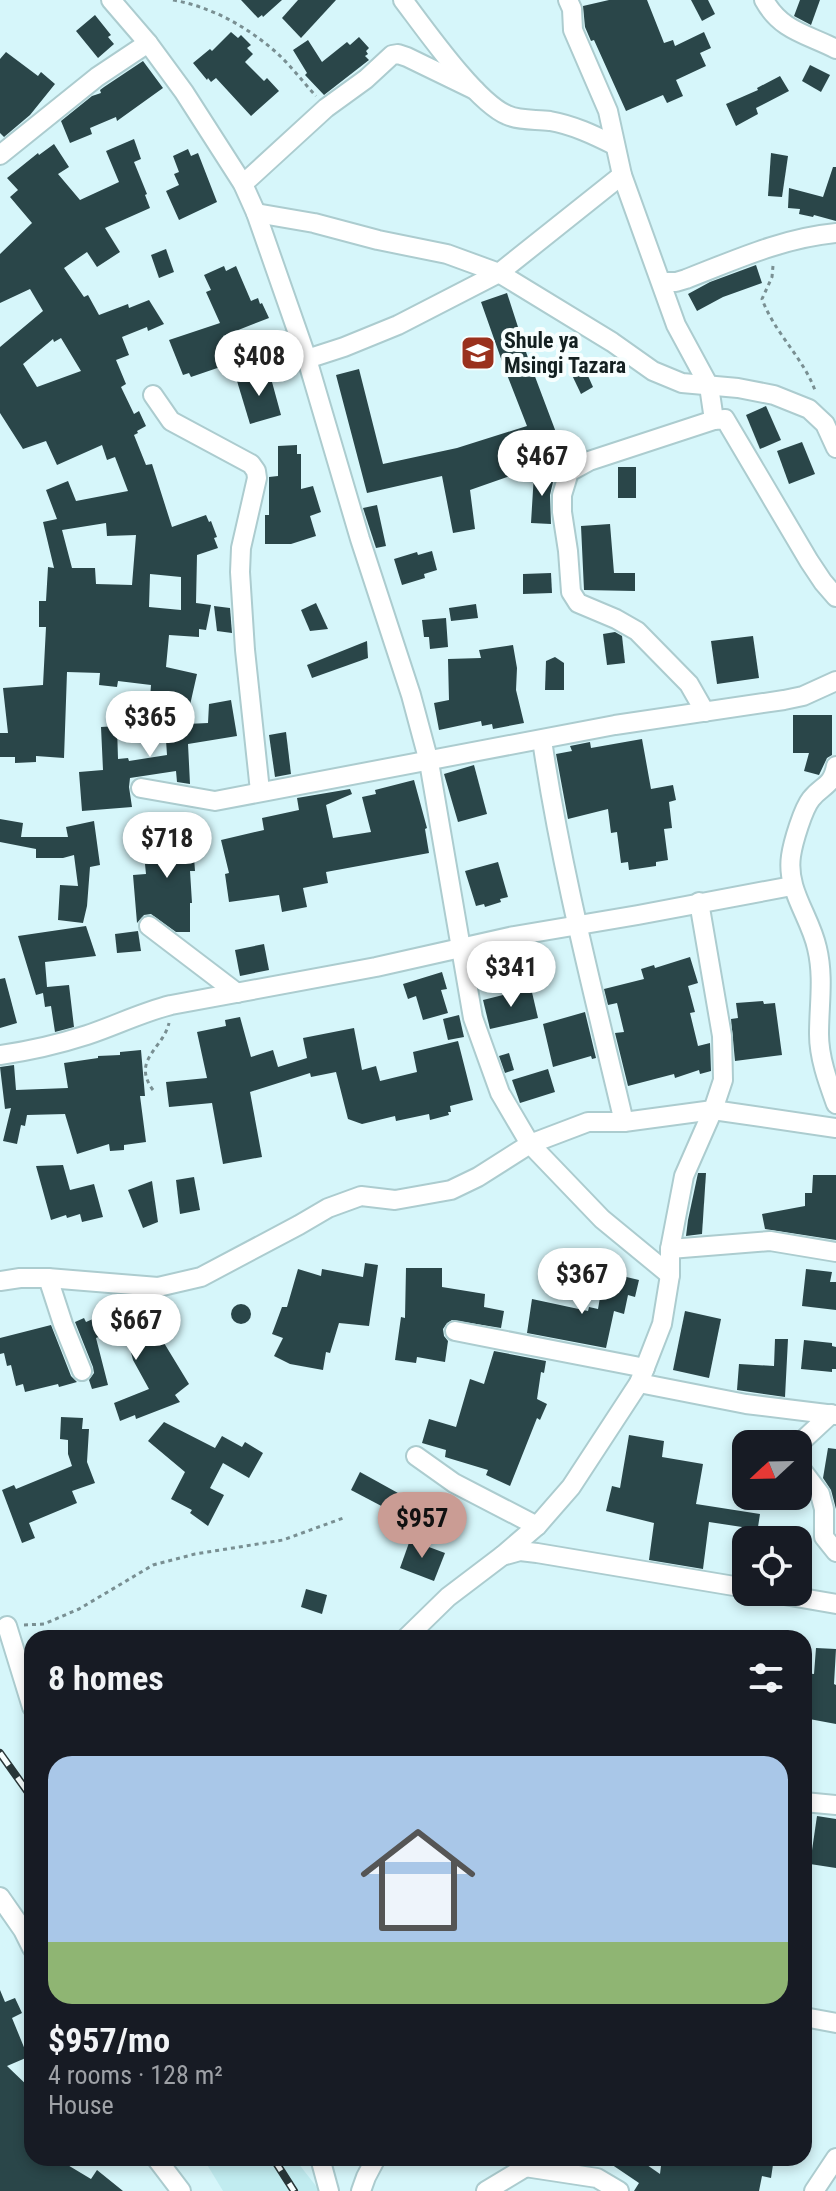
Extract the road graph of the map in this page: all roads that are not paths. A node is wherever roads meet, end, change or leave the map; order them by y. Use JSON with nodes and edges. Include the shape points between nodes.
{"nodes":[{"id":1,"x":111,"y":0,"type":"edge"},
{"id":2,"x":403,"y":0,"type":"edge"},
{"id":3,"x":568,"y":0,"type":"edge"},
{"id":4,"x":764,"y":0,"type":"edge"},
{"id":5,"x":148,"y":43,"type":"junction"},
{"id":6,"x":836,"y":49,"type":"edge"},
{"id":7,"x":475,"y":90,"type":"junction"},
{"id":8,"x":614,"y":145,"type":"junction"},
{"id":9,"x":0,"y":155,"type":"edge"},
{"id":10,"x":622,"y":175,"type":"junction"},
{"id":11,"x":243,"y":184,"type":"junction"},
{"id":12,"x":256,"y":213,"type":"junction"},
{"id":13,"x":836,"y":233,"type":"edge"},
{"id":14,"x":499,"y":273,"type":"junction"},
{"id":15,"x":662,"y":282,"type":"junction"},
{"id":16,"x":307,"y":359,"type":"junction"},
{"id":17,"x":709,"y":386,"type":"junction"},
{"id":18,"x":153,"y":395,"type":"dead end"},
{"id":19,"x":714,"y":420,"type":"junction"},
{"id":20,"x":836,"y":448,"type":"edge"},
{"id":21,"x":836,"y":597,"type":"edge"},
{"id":22,"x":836,"y":681,"type":"edge"},
{"id":23,"x":705,"y":712,"type":"junction"},
{"id":24,"x":542,"y":740,"type":"junction"},
{"id":25,"x":429,"y":762,"type":"junction"},
{"id":26,"x":836,"y":766,"type":"edge"},
{"id":27,"x":141,"y":788,"type":"dead end"},
{"id":28,"x":260,"y":791,"type":"junction"},
{"id":29,"x":792,"y":886,"type":"junction"},
{"id":30,"x":699,"y":902,"type":"junction"},
{"id":31,"x":149,"y":926,"type":"dead end"},
{"id":32,"x":576,"y":926,"type":"junction"},
{"id":33,"x":461,"y":946,"type":"junction"},
{"id":34,"x":237,"y":993,"type":"junction"},
{"id":35,"x":0,"y":1055,"type":"edge"},
{"id":36,"x":836,"y":1104,"type":"edge"},
{"id":37,"x":713,"y":1110,"type":"junction"},
{"id":38,"x":624,"y":1122,"type":"junction"},
{"id":39,"x":836,"y":1128,"type":"edge"},
{"id":40,"x":530,"y":1144,"type":"junction"},
{"id":41,"x":670,"y":1249,"type":"junction"},
{"id":42,"x":836,"y":1252,"type":"edge"},
{"id":43,"x":670,"y":1275,"type":"junction"},
{"id":44,"x":48,"y":1278,"type":"junction"},
{"id":45,"x":0,"y":1281,"type":"edge"},
{"id":46,"x":455,"y":1331,"type":"dead end"},
{"id":47,"x":82,"y":1371,"type":"dead end"},
{"id":48,"x":642,"y":1375,"type":"junction"},
{"id":49,"x":834,"y":1415,"type":"edge"},
{"id":50,"x":812,"y":1433,"type":"edge"},
{"id":51,"x":416,"y":1456,"type":"dead end"},
{"id":52,"x":812,"y":1483,"type":"edge"},
{"id":53,"x":537,"y":1526,"type":"junction"},
{"id":54,"x":836,"y":1552,"type":"edge"},
{"id":55,"x":502,"y":1556,"type":"junction"},
{"id":56,"x":732,"y":1586,"type":"edge"},
{"id":57,"x":812,"y":1600,"type":"edge"},
{"id":58,"x":836,"y":1604,"type":"edge"},
{"id":59,"x":4,"y":1620,"type":"edge"},
{"id":60,"x":414,"y":1630,"type":"edge"},
{"id":61,"x":24,"y":1647,"type":"edge"},
{"id":62,"x":24,"y":1682,"type":"edge"},
{"id":63,"x":812,"y":1803,"type":"edge"},
{"id":64,"x":836,"y":1805,"type":"edge"},
{"id":65,"x":0,"y":1897,"type":"edge"},
{"id":66,"x":24,"y":1932,"type":"edge"},
{"id":67,"x":812,"y":2018,"type":"edge"},
{"id":68,"x":836,"y":2023,"type":"edge"},
{"id":69,"x":836,"y":2158,"type":"edge"},
{"id":70,"x":162,"y":2166,"type":"edge"},
{"id":71,"x":322,"y":2166,"type":"edge"},
{"id":72,"x":372,"y":2166,"type":"edge"},
{"id":73,"x":527,"y":2166,"type":"edge"},
{"id":74,"x":545,"y":2166,"type":"edge"},
{"id":75,"x":181,"y":2191,"type":"edge"},
{"id":76,"x":329,"y":2191,"type":"edge"},
{"id":77,"x":361,"y":2191,"type":"edge"},
{"id":78,"x":486,"y":2191,"type":"edge"},
{"id":79,"x":619,"y":2191,"type":"edge"},
{"id":80,"x":814,"y":2191,"type":"edge"}],
"edges":[{"from":1,"to":5,"type":"street"},
{"from":2,"to":7,"type":"street"},
{"from":3,"to":8,"type":"street","via":[[573,30],[608,111]]},
{"from":4,"to":6,"type":"street","via":[[787,27]]},
{"from":5,"to":9,"type":"street"},
{"from":5,"to":11,"type":"street"},
{"from":7,"to":8,"type":"street","via":[[510,117],[553,122]]},
{"from":7,"to":11,"type":"street","via":[[395,54]]},
{"from":8,"to":10,"type":"street"},
{"from":10,"to":14,"type":"street"},
{"from":10,"to":15,"type":"street"},
{"from":11,"to":12,"type":"street"},
{"from":12,"to":14,"type":"street","via":[[447,254]]},
{"from":12,"to":16,"type":"street"},
{"from":13,"to":15,"type":"street","via":[[795,239],[686,279]]},
{"from":14,"to":16,"type":"street","via":[[398,325]]},
{"from":14,"to":17,"type":"street","via":[[653,371],[682,383]]},
{"from":15,"to":17,"type":"street","via":[[676,325]]},
{"from":16,"to":25,"type":"street"},
{"from":17,"to":19,"type":"street"},
{"from":17,"to":20,"type":"street","via":[[774,395],[809,409],[825,424]]},
{"from":18,"to":28,"type":"street","via":[[171,421],[256,471],[240,572]]},
{"from":19,"to":21,"type":"street","via":[[725,419]]},
{"from":19,"to":23,"type":"street","via":[[589,461],[569,472],[562,495],[575,600],[637,631],[689,684]]},
{"from":22,"to":23,"type":"street","via":[[803,696]]},
{"from":23,"to":24,"type":"street"},
{"from":24,"to":25,"type":"street"},
{"from":24,"to":32,"type":"street"},
{"from":25,"to":28,"type":"street"},
{"from":25,"to":33,"type":"street"},
{"from":26,"to":29,"type":"street","via":[[833,780],[808,802],[791,854]]},
{"from":27,"to":28,"type":"street","via":[[215,801]]},
{"from":29,"to":30,"type":"street"},
{"from":29,"to":36,"type":"street","via":[[817,945],[819,1036]]},
{"from":30,"to":32,"type":"street"},
{"from":30,"to":37,"type":"street","via":[[722,1036],[723,1080]]},
{"from":31,"to":34,"type":"street"},
{"from":32,"to":33,"type":"street"},
{"from":32,"to":38,"type":"street"},
{"from":33,"to":34,"type":"street"},
{"from":33,"to":40,"type":"street","via":[[473,1018],[500,1093]]},
{"from":34,"to":35,"type":"street","via":[[144,1012],[50,1046]]},
{"from":37,"to":38,"type":"street"},
{"from":37,"to":39,"type":"street"},
{"from":37,"to":41,"type":"street","via":[[684,1176]]},
{"from":38,"to":40,"type":"street","via":[[588,1122]]},
{"from":40,"to":43,"type":"street","via":[[602,1219]]},
{"from":40,"to":44,"type":"street","via":[[451,1190],[395,1200],[361,1196],[328,1208],[201,1277],[158,1287]]},
{"from":41,"to":42,"type":"street","via":[[770,1241]]},
{"from":41,"to":43,"type":"street"},
{"from":43,"to":48,"type":"street","via":[[662,1324]]},
{"from":44,"to":45,"type":"street"},
{"from":44,"to":47,"type":"street"},
{"from":46,"to":48,"type":"street"},
{"from":48,"to":49,"type":"street","via":[[746,1404]]},
{"from":48,"to":53,"type":"street","via":[[571,1487]]},
{"from":49,"to":50,"type":"street"},
{"from":51,"to":53,"type":"street","via":[[454,1483]]},
{"from":52,"to":54,"type":"street","via":[[824,1509],[824,1537]]},
{"from":53,"to":55,"type":"street"},
{"from":55,"to":56,"type":"street","via":[[537,1553]]},
{"from":55,"to":60,"type":"street"},
{"from":57,"to":58,"type":"street"},
{"from":59,"to":61,"type":"street"},
{"from":59,"to":62,"type":"street"},
{"from":63,"to":64,"type":"street"},
{"from":65,"to":66,"type":"street"},
{"from":67,"to":68,"type":"street"},
{"from":69,"to":80,"type":"street"},
{"from":70,"to":75,"type":"street"},
{"from":71,"to":76,"type":"street"},
{"from":72,"to":77,"type":"street"},
{"from":73,"to":78,"type":"street"},
{"from":74,"to":79,"type":"street","via":[[597,2178]]}]}
